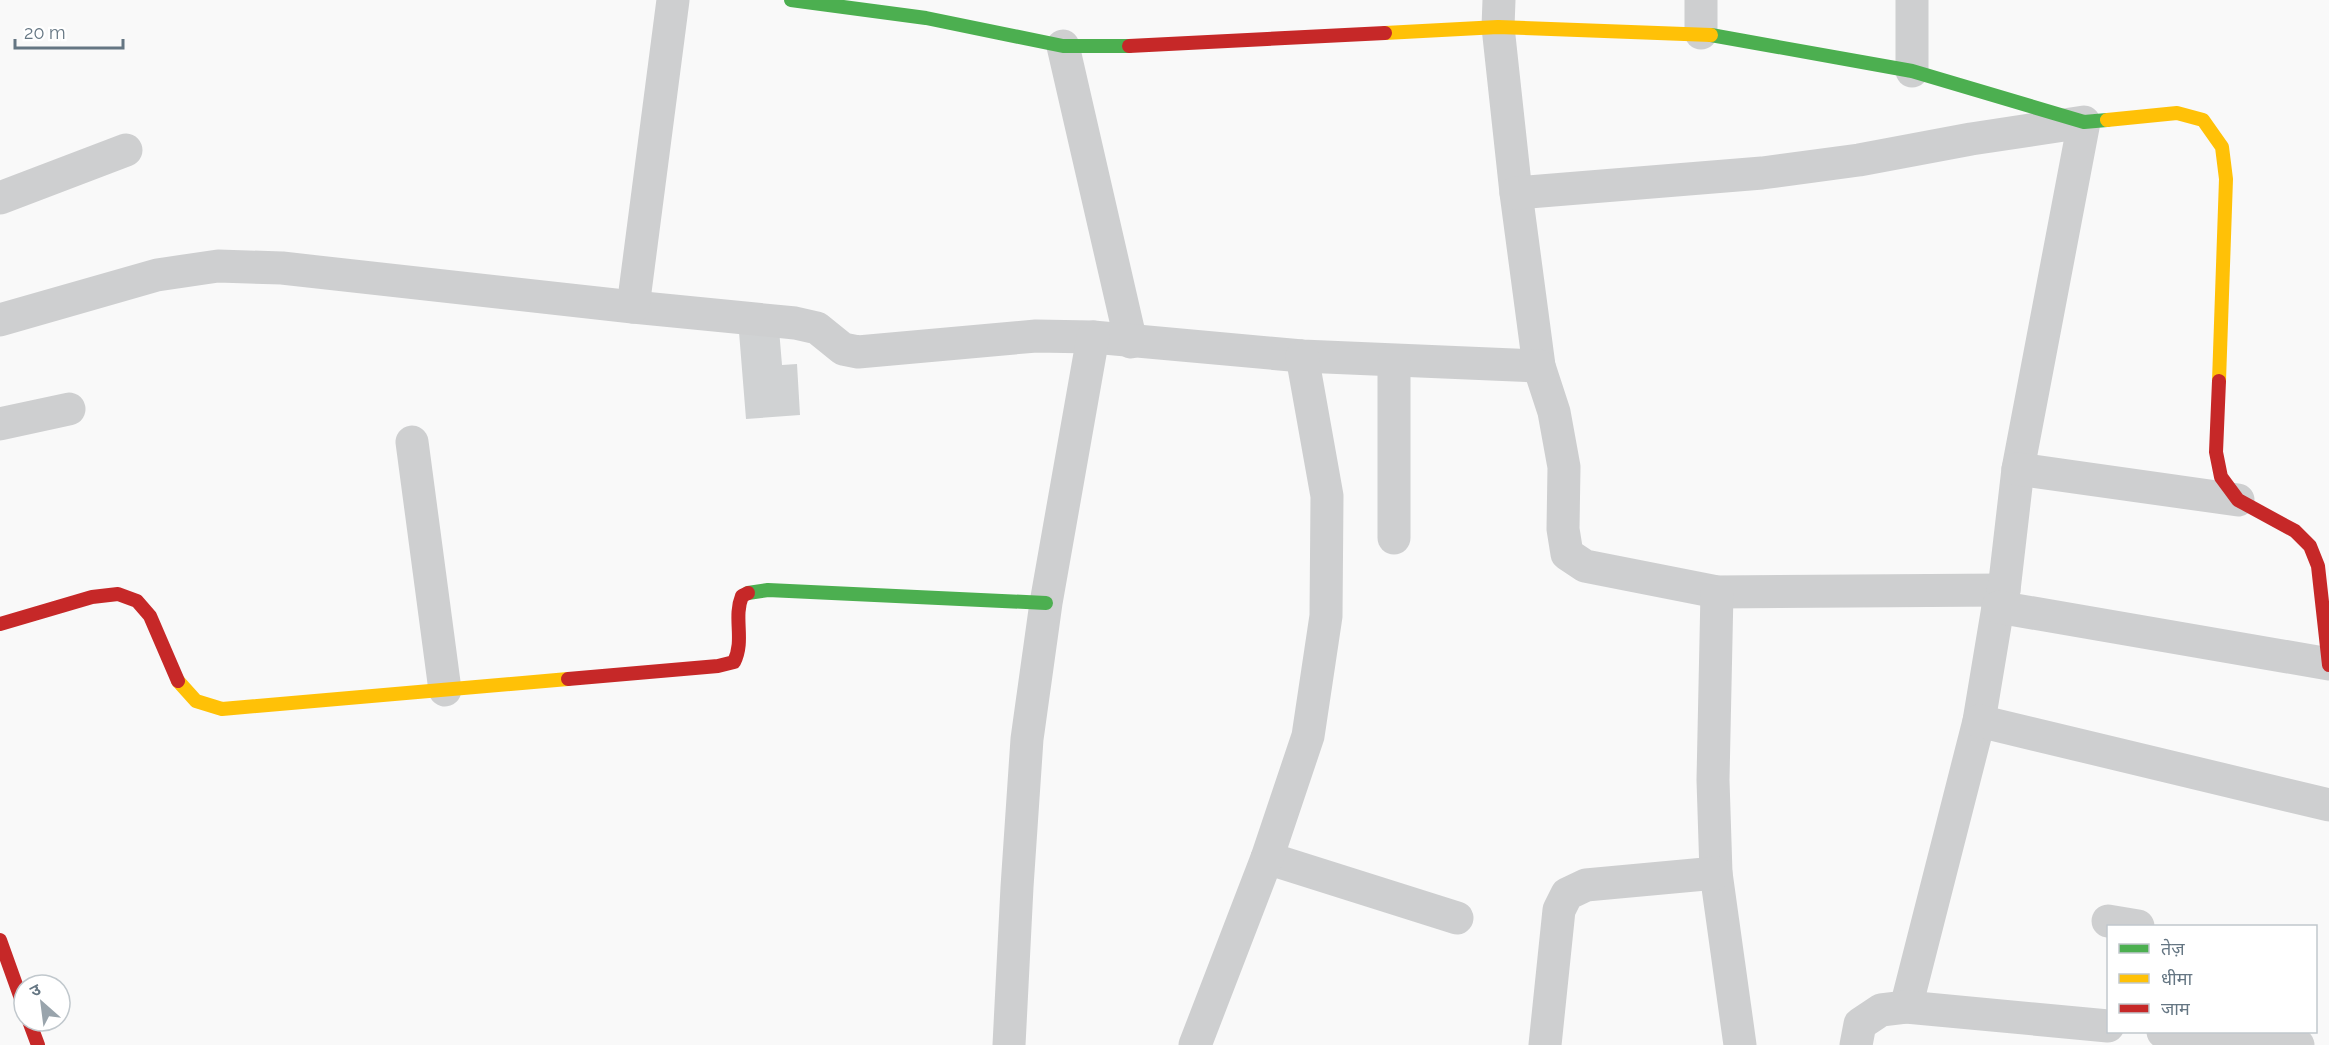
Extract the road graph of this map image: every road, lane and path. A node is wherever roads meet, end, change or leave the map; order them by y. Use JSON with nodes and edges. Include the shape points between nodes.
{"nodes":[{"id":1,"x":673,"y":0,"type":"edge"},
{"id":2,"x":791,"y":0,"type":"edge"},
{"id":3,"x":1701,"y":0,"type":"edge"},
{"id":4,"x":1912,"y":0,"type":"edge"},
{"id":5,"x":924,"y":9,"type":"edge"},
{"id":6,"x":1499,"y":13,"type":"edge"},
{"id":7,"x":1701,"y":33,"type":"junction"},
{"id":8,"x":1063,"y":46,"type":"junction"},
{"id":9,"x":1912,"y":71,"type":"junction"},
{"id":10,"x":2084,"y":122,"type":"junction"},
{"id":11,"x":126,"y":150,"type":"dead end"},
{"id":12,"x":1516,"y":193,"type":"junction"},
{"id":13,"x":0,"y":198,"type":"edge"},
{"id":14,"x":633,"y":308,"type":"junction"},
{"id":15,"x":0,"y":320,"type":"edge"},
{"id":16,"x":1093,"y":337,"type":"junction"},
{"id":17,"x":1131,"y":342,"type":"junction"},
{"id":18,"x":1302,"y":356,"type":"junction"},
{"id":19,"x":1394,"y":361,"type":"junction"},
{"id":20,"x":1539,"y":366,"type":"junction"},
{"id":21,"x":69,"y":409,"type":"dead end"},
{"id":22,"x":0,"y":424,"type":"edge"},
{"id":23,"x":412,"y":441,"type":"dead end"},
{"id":24,"x":2018,"y":469,"type":"junction"},
{"id":25,"x":2238,"y":500,"type":"junction"},
{"id":26,"x":1394,"y":538,"type":"dead end"},
{"id":27,"x":1717,"y":592,"type":"junction"},
{"id":28,"x":2001,"y":599,"type":"junction"},
{"id":29,"x":1046,"y":603,"type":"junction"},
{"id":30,"x":0,"y":624,"type":"edge"},
{"id":31,"x":2329,"y":664,"type":"edge"},
{"id":32,"x":445,"y":690,"type":"junction"},
{"id":33,"x":1979,"y":721,"type":"junction"},
{"id":34,"x":2329,"y":805,"type":"edge"},
{"id":35,"x":1268,"y":858,"type":"junction"},
{"id":36,"x":1716,"y":873,"type":"junction"},
{"id":37,"x":1457,"y":918,"type":"dead end"},
{"id":38,"x":0,"y":940,"type":"edge"},
{"id":39,"x":12,"y":974,"type":"edge"},
{"id":40,"x":1906,"y":1007,"type":"junction"},
{"id":41,"x":2090,"y":1032,"type":"edge"},
{"id":42,"x":2186,"y":1033,"type":"edge"},
{"id":43,"x":2257,"y":1036,"type":"edge"},
{"id":44,"x":1009,"y":1045,"type":"edge"},
{"id":45,"x":1195,"y":1045,"type":"edge"},
{"id":46,"x":1545,"y":1045,"type":"edge"},
{"id":47,"x":1740,"y":1045,"type":"edge"},
{"id":48,"x":1856,"y":1045,"type":"edge"},
{"id":49,"x":2298,"y":1045,"type":"edge"}],
"edges":[{"from":1,"to":14,"type":"street"},
{"from":2,"to":5,"type":"street"},
{"from":3,"to":7,"type":"street"},
{"from":4,"to":9,"type":"street"},
{"from":5,"to":8,"type":"street"},
{"from":6,"to":7,"type":"street"},
{"from":6,"to":8,"type":"street","via":[[1169,46]]},
{"from":6,"to":12,"type":"street"},
{"from":7,"to":9,"type":"street"},
{"from":8,"to":17,"type":"street"},
{"from":9,"to":10,"type":"street"},
{"from":10,"to":12,"type":"street","via":[[1762,173]]},
{"from":10,"to":24,"type":"street"},
{"from":10,"to":25,"type":"street","via":[[2177,113],[2203,120],[2222,147],[2226,179],[2216,452],[2221,477]]},
{"from":11,"to":13,"type":"street"},
{"from":12,"to":20,"type":"street"},
{"from":14,"to":15,"type":"street","via":[[282,268],[218,266],[157,275]]},
{"from":14,"to":16,"type":"street","via":[[795,323],[817,328],[843,349],[858,352],[1036,336]]},
{"from":16,"to":17,"type":"street"},
{"from":16,"to":29,"type":"street"},
{"from":17,"to":18,"type":"street"},
{"from":18,"to":19,"type":"street"},
{"from":18,"to":35,"type":"street","via":[[1327,496],[1326,616],[1308,736]]},
{"from":19,"to":20,"type":"street"},
{"from":19,"to":26,"type":"street"},
{"from":20,"to":27,"type":"street","via":[[1554,412],[1564,467],[1563,529],[1567,554],[1585,566]]},
{"from":21,"to":22,"type":"street"},
{"from":23,"to":32,"type":"street"},
{"from":24,"to":25,"type":"street"},
{"from":24,"to":28,"type":"street"},
{"from":25,"to":31,"type":"street","via":[[2295,531],[2310,546],[2318,567]]},
{"from":27,"to":28,"type":"street"},
{"from":27,"to":36,"type":"street","via":[[1713,780]]},
{"from":28,"to":31,"type":"street"},
{"from":28,"to":33,"type":"street"},
{"from":29,"to":32,"type":"street","via":[[753,591],[742,596],[738,604],[741,651],[734,662]]},
{"from":29,"to":44,"type":"street","via":[[1027,739]]},
{"from":30,"to":32,"type":"street","via":[[92,597],[117,594],[137,601],[150,616],[178,681],[196,701],[222,709]]},
{"from":33,"to":34,"type":"street"},
{"from":33,"to":40,"type":"street"},
{"from":35,"to":37,"type":"street"},
{"from":35,"to":45,"type":"street"},
{"from":36,"to":46,"type":"street","via":[[1586,885],[1567,894],[1559,910]]},
{"from":36,"to":47,"type":"street"},
{"from":38,"to":39,"type":"street"},
{"from":40,"to":41,"type":"street"},
{"from":40,"to":48,"type":"street","via":[[1881,1010],[1860,1024]]},
{"from":42,"to":43,"type":"street"},
{"from":43,"to":49,"type":"street"}]}
